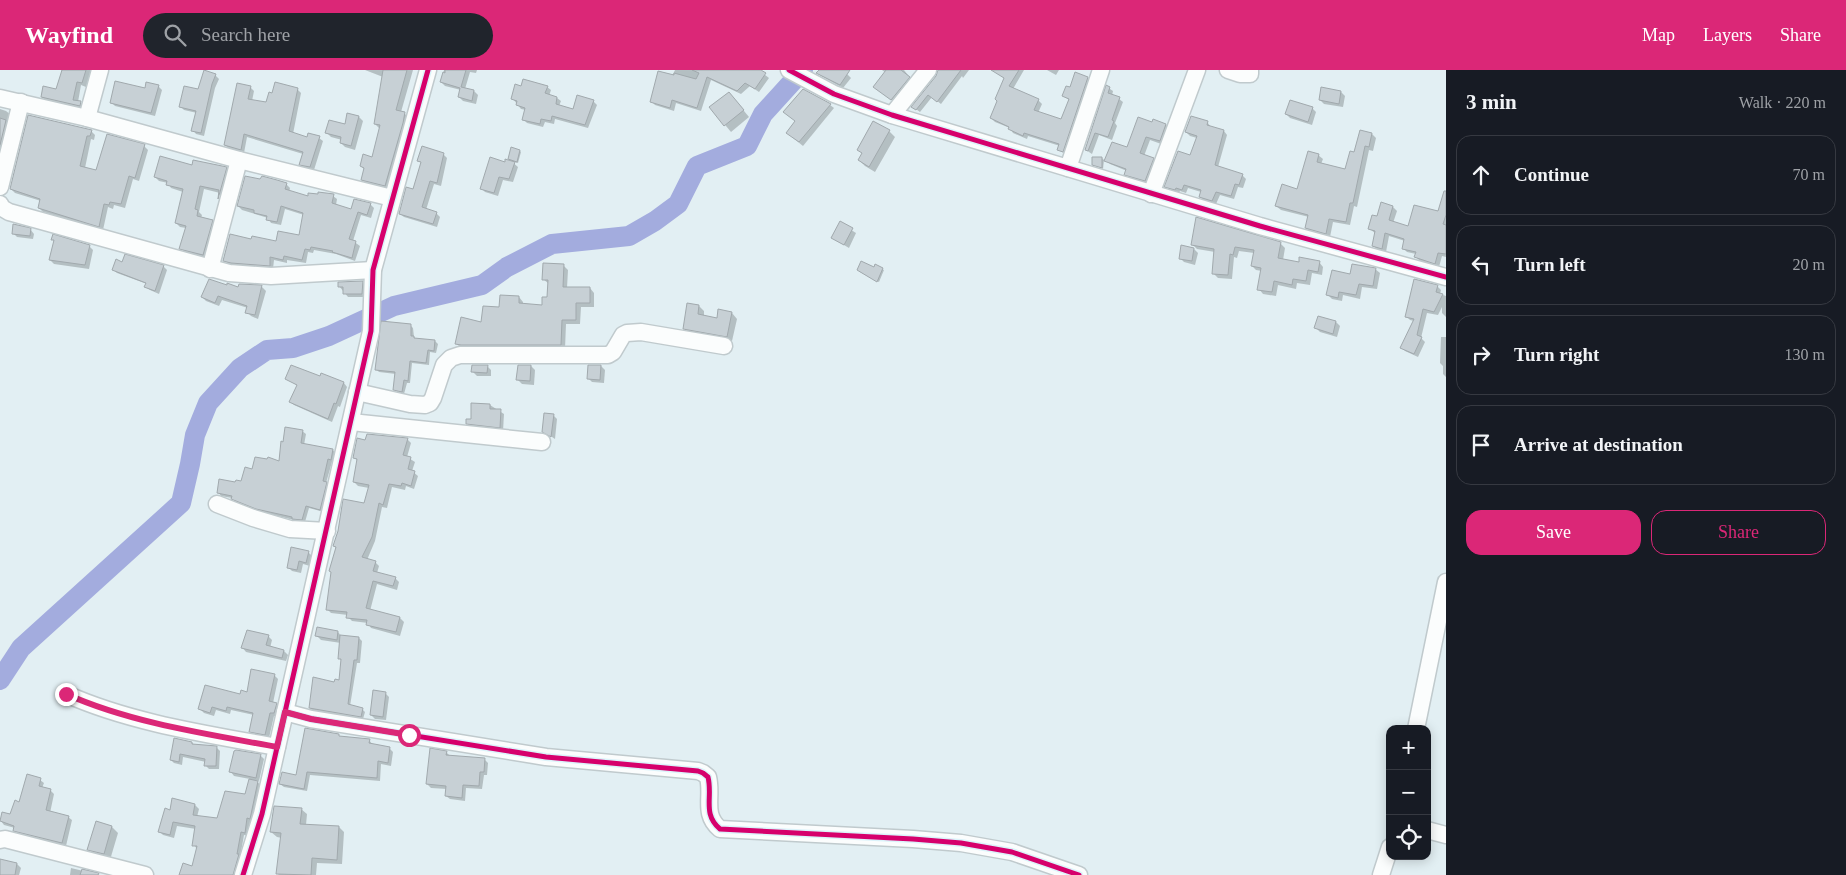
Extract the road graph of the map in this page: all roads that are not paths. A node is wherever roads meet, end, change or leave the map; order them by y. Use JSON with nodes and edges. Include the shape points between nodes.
{"nodes":[{"id":1,"x":100,"y":70,"type":"edge"},
{"id":2,"x":428,"y":70,"type":"edge"},
{"id":3,"x":789,"y":70,"type":"edge"},
{"id":4,"x":928,"y":70,"type":"edge"},
{"id":5,"x":1101,"y":70,"type":"edge"},
{"id":6,"x":1197,"y":70,"type":"edge"},
{"id":7,"x":1228,"y":70,"type":"edge"},
{"id":8,"x":1250,"y":70,"type":"edge"},
{"id":9,"x":0,"y":98,"type":"edge"},
{"id":10,"x":21,"y":102,"type":"junction"},
{"id":11,"x":892,"y":115,"type":"junction"},
{"id":12,"x":87,"y":118,"type":"junction"},
{"id":13,"x":239,"y":160,"type":"junction"},
{"id":14,"x":1068,"y":168,"type":"junction"},
{"id":15,"x":0,"y":187,"type":"edge"},
{"id":16,"x":1151,"y":194,"type":"junction"},
{"id":17,"x":392,"y":198,"type":"junction"},
{"id":18,"x":0,"y":204,"type":"edge"},
{"id":19,"x":210,"y":268,"type":"junction"},
{"id":20,"x":373,"y":270,"type":"junction"},
{"id":21,"x":1446,"y":277,"type":"edge"},
{"id":22,"x":724,"y":346,"type":"dead end"},
{"id":23,"x":357,"y":392,"type":"junction"},
{"id":24,"x":351,"y":422,"type":"junction"},
{"id":25,"x":542,"y":442,"type":"dead end"},
{"id":26,"x":217,"y":504,"type":"dead end"},
{"id":27,"x":327,"y":531,"type":"junction"},
{"id":28,"x":1446,"y":582,"type":"edge"},
{"id":29,"x":66,"y":694,"type":"dead end"},
{"id":30,"x":285,"y":712,"type":"junction"},
{"id":31,"x":1417,"y":725,"type":"edge"},
{"id":32,"x":277,"y":747,"type":"junction"},
{"id":33,"x":1431,"y":831,"type":"edge"},
{"id":34,"x":1446,"y":835,"type":"edge"},
{"id":35,"x":0,"y":840,"type":"edge"},
{"id":36,"x":1386,"y":859,"type":"edge"},
{"id":37,"x":146,"y":875,"type":"edge"},
{"id":38,"x":243,"y":875,"type":"edge"},
{"id":39,"x":1079,"y":875,"type":"edge"},
{"id":40,"x":1381,"y":875,"type":"edge"}],
"edges":[{"from":1,"to":12,"type":"street"},
{"from":2,"to":17,"type":"street"},
{"from":3,"to":11,"type":"street","via":[[834,94]]},
{"from":4,"to":11,"type":"street"},
{"from":5,"to":14,"type":"street"},
{"from":6,"to":16,"type":"street"},
{"from":7,"to":8,"type":"street","via":[[1244,75],[1250,74]]},
{"from":9,"to":10,"type":"street"},
{"from":10,"to":12,"type":"street"},
{"from":10,"to":15,"type":"street"},
{"from":11,"to":14,"type":"street"},
{"from":12,"to":13,"type":"street"},
{"from":13,"to":17,"type":"street"},
{"from":13,"to":19,"type":"street"},
{"from":14,"to":16,"type":"street"},
{"from":16,"to":21,"type":"street"},
{"from":17,"to":20,"type":"street"},
{"from":18,"to":19,"type":"street","via":[[9,212]]},
{"from":19,"to":20,"type":"street","via":[[271,276]]},
{"from":20,"to":23,"type":"street","via":[[371,332]]},
{"from":22,"to":23,"type":"street","via":[[633,332],[623,335],[608,355],[456,356],[444,364],[434,398],[425,405]]},
{"from":23,"to":24,"type":"street"},
{"from":24,"to":25,"type":"street"},
{"from":24,"to":27,"type":"street"},
{"from":26,"to":27,"type":"street","via":[[290,529]]},
{"from":27,"to":30,"type":"street"},
{"from":28,"to":31,"type":"street"},
{"from":29,"to":32,"type":"street","via":[[83,702],[175,728]]},
{"from":30,"to":32,"type":"street"},
{"from":30,"to":39,"type":"street","via":[[546,757],[698,771],[708,777],[709,815],[712,823],[720,829],[961,843],[1012,852]]},
{"from":32,"to":38,"type":"street","via":[[262,814]]},
{"from":33,"to":34,"type":"street"},
{"from":35,"to":37,"type":"street"},
{"from":36,"to":40,"type":"street"}]}
